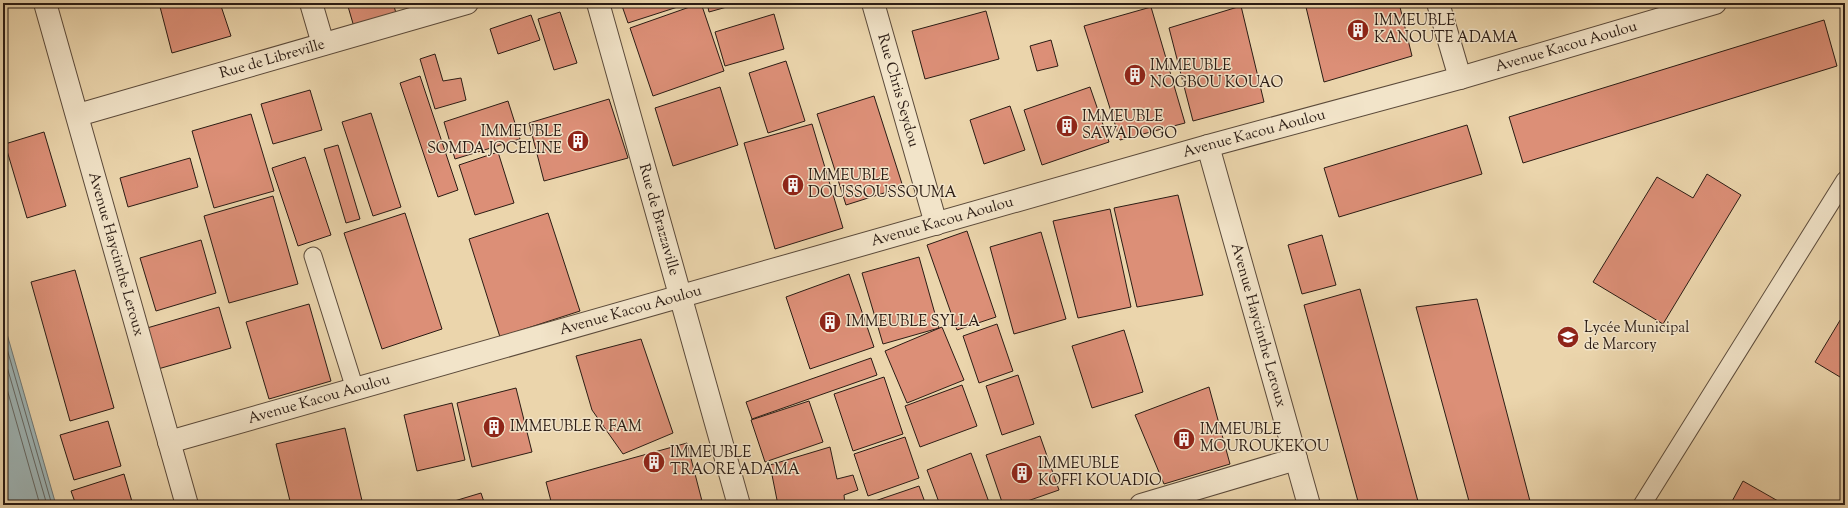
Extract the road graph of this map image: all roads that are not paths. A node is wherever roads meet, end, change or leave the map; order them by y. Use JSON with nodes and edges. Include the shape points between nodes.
{"nodes":[{"id":1,"x":45,"y":3,"type":"edge"},
{"id":2,"x":311,"y":3,"type":"edge"},
{"id":3,"x":467,"y":3,"type":"edge"},
{"id":4,"x":598,"y":3,"type":"edge"},
{"id":5,"x":873,"y":3,"type":"edge"},
{"id":6,"x":1438,"y":3,"type":"edge"},
{"id":7,"x":1715,"y":3,"type":"edge"},
{"id":8,"x":323,"y":44,"type":"junction"},
{"id":9,"x":1460,"y":78,"type":"junction"},
{"id":10,"x":78,"y":115,"type":"junction"},
{"id":11,"x":1208,"y":146,"type":"junction"},
{"id":12,"x":1845,"y":180,"type":"edge"},
{"id":13,"x":936,"y":224,"type":"junction"},
{"id":14,"x":313,"y":256,"type":"dead end"},
{"id":15,"x":681,"y":296,"type":"junction"},
{"id":16,"x":355,"y":389,"type":"junction"},
{"id":17,"x":170,"y":442,"type":"junction"},
{"id":18,"x":1296,"y":459,"type":"junction"},
{"id":19,"x":187,"y":505,"type":"edge"},
{"id":20,"x":739,"y":505,"type":"edge"},
{"id":21,"x":1141,"y":505,"type":"edge"},
{"id":22,"x":1309,"y":505,"type":"edge"},
{"id":23,"x":1642,"y":505,"type":"edge"}],
"edges":[{"from":1,"to":10,"type":"street","name":"Avenue Haycinthe Leroux"},
{"from":2,"to":8,"type":"street"},
{"from":3,"to":8,"type":"street","name":"Rue de Libreville"},
{"from":4,"to":15,"type":"street","name":"Rue de Brazzaville"},
{"from":5,"to":13,"type":"street","name":"Rue Chris Seydou"},
{"from":6,"to":9,"type":"street"},
{"from":7,"to":9,"type":"street","name":"Avenue Kacou Aoulou"},
{"from":8,"to":10,"type":"street","name":"Rue de Libreville"},
{"from":9,"to":11,"type":"street","name":"Avenue Kacou Aoulou"},
{"from":10,"to":17,"type":"street","name":"Avenue Haycinthe Leroux"},
{"from":11,"to":13,"type":"street","name":"Avenue Kacou Aoulou"},
{"from":11,"to":18,"type":"street","name":"Avenue Haycinthe Leroux"},
{"from":12,"to":23,"type":"lane"},
{"from":13,"to":15,"type":"street","name":"Avenue Kacou Aoulou"},
{"from":14,"to":16,"type":"lane"},
{"from":15,"to":16,"type":"street","name":"Avenue Kacou Aoulou"},
{"from":15,"to":20,"type":"street","name":"Rue de Brazzaville"},
{"from":16,"to":17,"type":"street","name":"Avenue Kacou Aoulou"},
{"from":17,"to":19,"type":"street","name":"Avenue Haycinthe Leroux"},
{"from":18,"to":21,"type":"street"},
{"from":18,"to":22,"type":"street","name":"Avenue Haycinthe Leroux"}]}
